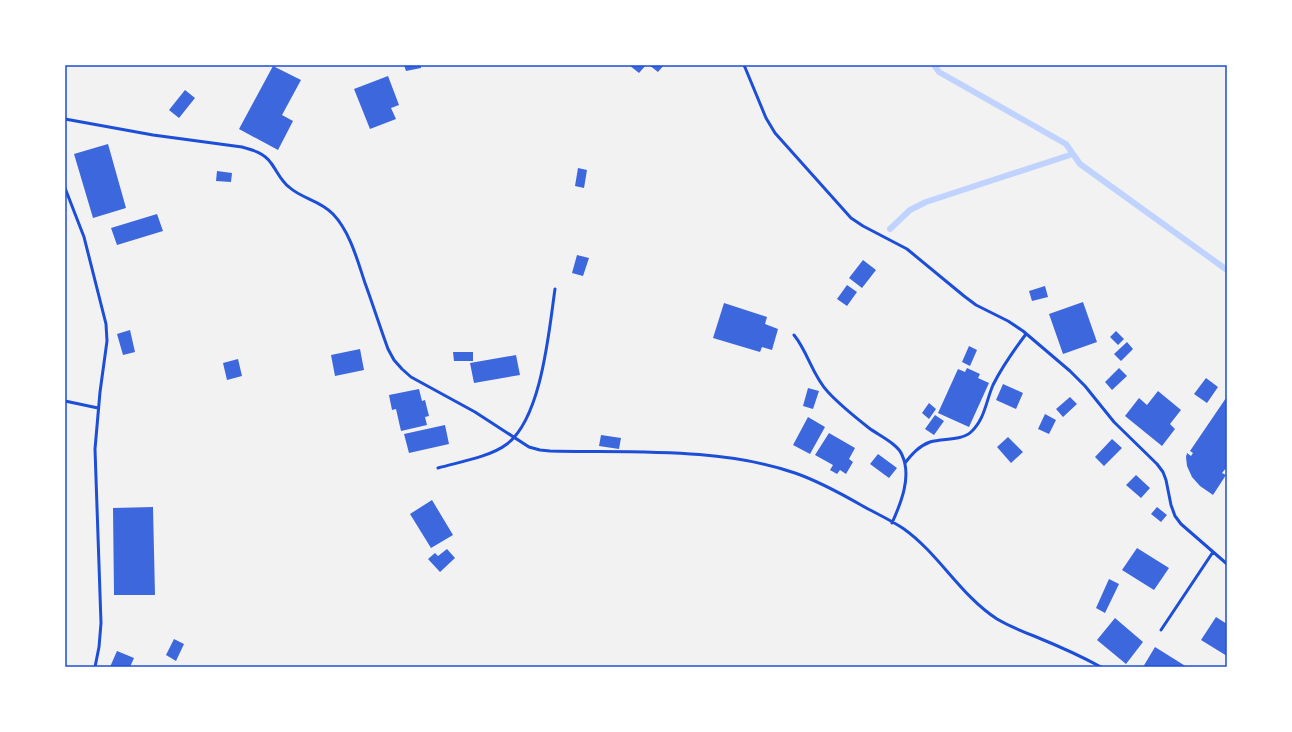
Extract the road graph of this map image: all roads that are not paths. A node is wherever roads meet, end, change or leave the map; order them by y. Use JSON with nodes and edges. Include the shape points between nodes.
{"nodes":[{"id":1,"x":744,"y":65,"type":"edge"},
{"id":2,"x":65,"y":119,"type":"edge"},
{"id":3,"x":65,"y":188,"type":"edge"},
{"id":4,"x":555,"y":289,"type":"dead end"},
{"id":5,"x":1026,"y":334,"type":"junction"},
{"id":6,"x":794,"y":335,"type":"dead end"},
{"id":7,"x":65,"y":402,"type":"edge"},
{"id":8,"x":98,"y":408,"type":"junction"},
{"id":9,"x":514,"y":437,"type":"junction"},
{"id":10,"x":905,"y":463,"type":"junction"},
{"id":11,"x":438,"y":468,"type":"dead end"},
{"id":12,"x":892,"y":523,"type":"junction"},
{"id":13,"x":1212,"y":552,"type":"junction"},
{"id":14,"x":1227,"y":564,"type":"edge"},
{"id":15,"x":1161,"y":630,"type":"dead end"},
{"id":16,"x":95,"y":667,"type":"edge"},
{"id":17,"x":1101,"y":667,"type":"edge"}],
"edges":[{"from":1,"to":5,"type":"lane","via":[[766,118],[776,133],[852,218],[907,249],[976,305],[1008,321]]},
{"from":2,"to":9,"type":"lane","via":[[153,135],[242,147],[262,155],[270,161],[289,188],[325,207],[341,224],[358,261],[388,349],[402,369],[411,377]]},
{"from":3,"to":8,"type":"lane","via":[[84,237],[106,324],[107,341]]},
{"from":4,"to":9,"type":"lane","via":[[538,385],[529,412]]},
{"from":5,"to":10,"type":"lane","via":[[993,386],[980,422],[970,433],[921,446]]},
{"from":5,"to":13,"type":"lane","via":[[1070,371],[1114,422],[1157,464],[1166,480],[1175,516]]},
{"from":6,"to":10,"type":"lane","via":[[828,392],[869,428],[896,447]]},
{"from":7,"to":8,"type":"lane"},
{"from":8,"to":16,"type":"lane","via":[[95,450],[101,623]]},
{"from":9,"to":11,"type":"lane","via":[[496,450]]},
{"from":9,"to":12,"type":"lane","via":[[529,447],[540,450],[706,456],[770,466],[819,483]]},
{"from":10,"to":12,"type":"lane","via":[[902,497]]},
{"from":12,"to":17,"type":"lane","via":[[922,544],[981,606],[997,619]]},
{"from":13,"to":14,"type":"lane"},
{"from":13,"to":15,"type":"lane"}]}
